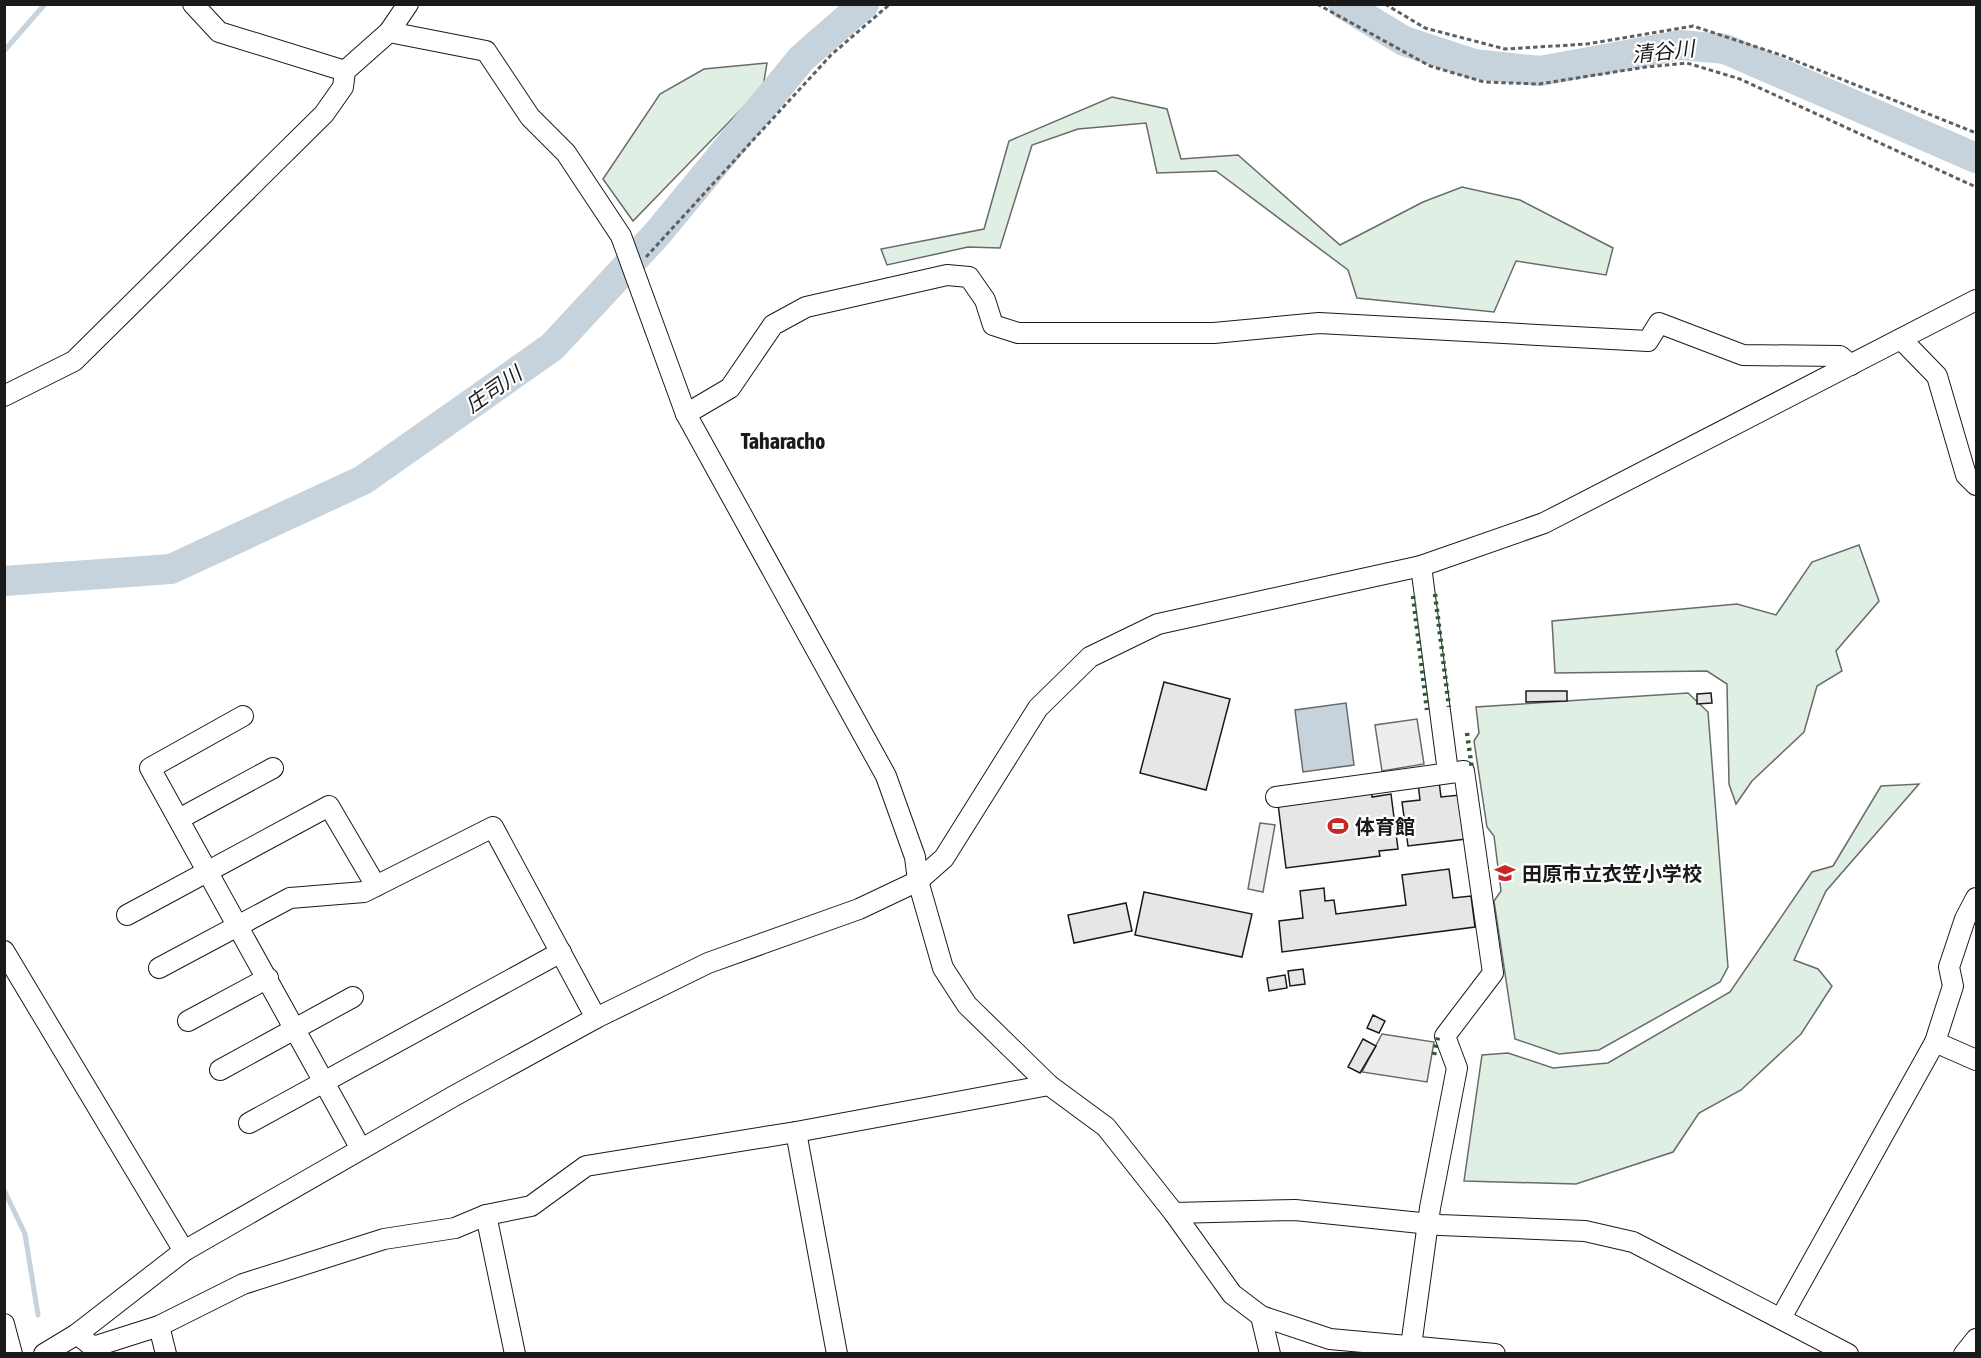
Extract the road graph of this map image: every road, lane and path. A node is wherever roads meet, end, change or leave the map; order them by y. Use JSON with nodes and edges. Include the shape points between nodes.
{"nodes":[{"id":1,"x":193,"y":4,"type":"edge"},
{"id":2,"x":408,"y":4,"type":"edge"},
{"id":3,"x":890,"y":4,"type":"edge"},
{"id":4,"x":1317,"y":4,"type":"edge"},
{"id":5,"x":1385,"y":4,"type":"edge"},
{"id":6,"x":389,"y":32,"type":"junction"},
{"id":7,"x":345,"y":71,"type":"junction"},
{"id":8,"x":1977,"y":133,"type":"edge"},
{"id":9,"x":1977,"y":187,"type":"edge"},
{"id":10,"x":637,"y":278,"type":"junction"},
{"id":11,"x":1977,"y":300,"type":"edge"},
{"id":12,"x":1901,"y":339,"type":"junction"},
{"id":13,"x":1851,"y":365,"type":"junction"},
{"id":14,"x":4,"y":396,"type":"edge"},
{"id":15,"x":686,"y":414,"type":"junction"},
{"id":16,"x":1977,"y":485,"type":"edge"},
{"id":17,"x":1421,"y":566,"type":"junction"},
{"id":18,"x":243,"y":716,"type":"dead end"},
{"id":19,"x":273,"y":768,"type":"dead end"},
{"id":20,"x":1448,"y":772,"type":"junction"},
{"id":21,"x":1276,"y":797,"type":"dead end"},
{"id":22,"x":179,"y":819,"type":"junction"},
{"id":23,"x":209,"y":871,"type":"junction"},
{"id":24,"x":918,"y":881,"type":"junction"},
{"id":25,"x":376,"y":886,"type":"junction"},
{"id":26,"x":1977,"y":898,"type":"edge"},
{"id":27,"x":127,"y":915,"type":"dead end"},
{"id":28,"x":238,"y":924,"type":"junction"},
{"id":29,"x":4,"y":951,"type":"edge"},
{"id":30,"x":561,"y":952,"type":"junction"},
{"id":31,"x":159,"y":968,"type":"dead end"},
{"id":32,"x":268,"y":978,"type":"junction"},
{"id":33,"x":352,"y":997,"type":"dead end"},
{"id":34,"x":596,"y":1018,"type":"junction"},
{"id":35,"x":188,"y":1022,"type":"dead end"},
{"id":36,"x":295,"y":1028,"type":"junction"},
{"id":37,"x":1935,"y":1042,"type":"junction"},
{"id":38,"x":1977,"y":1060,"type":"edge"},
{"id":39,"x":220,"y":1070,"type":"dead end"},
{"id":40,"x":324,"y":1082,"type":"junction"},
{"id":41,"x":1049,"y":1085,"type":"junction"},
{"id":42,"x":249,"y":1124,"type":"dead end"},
{"id":43,"x":796,"y":1132,"type":"junction"},
{"id":44,"x":361,"y":1149,"type":"junction"},
{"id":45,"x":1174,"y":1213,"type":"junction"},
{"id":46,"x":486,"y":1215,"type":"junction"},
{"id":47,"x":1428,"y":1223,"type":"junction"},
{"id":48,"x":184,"y":1251,"type":"junction"},
{"id":49,"x":1261,"y":1316,"type":"junction"},
{"id":50,"x":1781,"y":1318,"type":"junction"},
{"id":51,"x":4,"y":1324,"type":"edge"},
{"id":52,"x":159,"y":1326,"type":"junction"},
{"id":53,"x":77,"y":1334,"type":"junction"},
{"id":54,"x":1977,"y":1339,"type":"edge"},
{"id":55,"x":1412,"y":1346,"type":"junction"},
{"id":56,"x":12,"y":1353,"type":"edge"},
{"id":57,"x":44,"y":1353,"type":"edge"},
{"id":58,"x":165,"y":1353,"type":"edge"},
{"id":59,"x":515,"y":1353,"type":"edge"},
{"id":60,"x":837,"y":1353,"type":"edge"},
{"id":61,"x":1270,"y":1353,"type":"edge"},
{"id":62,"x":1496,"y":1353,"type":"edge"},
{"id":63,"x":1848,"y":1353,"type":"edge"},
{"id":64,"x":1964,"y":1353,"type":"edge"}],
"edges":[{"from":1,"to":7,"type":"street","via":[[219,32]]},
{"from":2,"to":6,"type":"street"},
{"from":3,"to":10,"type":"path","via":[[831,55]]},
{"from":4,"to":9,"type":"path","via":[[1430,66],[1484,82],[1539,84],[1687,63],[1740,80]]},
{"from":5,"to":8,"type":"path","via":[[1425,28],[1506,49],[1587,44],[1693,26],[1780,55]]},
{"from":6,"to":7,"type":"street"},
{"from":6,"to":10,"type":"street","via":[[486,51],[530,117],[566,153],[621,236]]},
{"from":7,"to":14,"type":"street","via":[[344,87],[324,114],[74,361]]},
{"from":10,"to":15,"type":"street"},
{"from":11,"to":12,"type":"street"},
{"from":12,"to":13,"type":"street"},
{"from":12,"to":16,"type":"street","via":[[1937,376],[1966,475]]},
{"from":13,"to":15,"type":"street","via":[[1840,356],[1743,355],[1659,323],[1648,341],[1319,323],[1214,333],[1018,333],[993,325],[985,300],[969,277],[947,275],[806,307],[773,325],[730,388]]},
{"from":13,"to":17,"type":"street","via":[[1544,523]]},
{"from":15,"to":24,"type":"street","via":[[886,776],[915,857]]},
{"from":17,"to":20,"type":"street"},
{"from":17,"to":24,"type":"street","via":[[1158,624],[1090,657],[1038,708],[944,858]]},
{"from":18,"to":22,"type":"street","via":[[150,768]]},
{"from":19,"to":22,"type":"street"},
{"from":20,"to":21,"type":"street"},
{"from":20,"to":47,"type":"street","via":[[1464,771],[1493,973],[1445,1036],[1457,1068]]},
{"from":22,"to":23,"type":"street"},
{"from":23,"to":25,"type":"street","via":[[329,806]]},
{"from":23,"to":27,"type":"street"},
{"from":23,"to":28,"type":"street"},
{"from":24,"to":34,"type":"street","via":[[858,909],[708,963]]},
{"from":24,"to":41,"type":"street","via":[[943,968],[967,1005]]},
{"from":25,"to":28,"type":"street","via":[[364,892],[290,898]]},
{"from":25,"to":30,"type":"street","via":[[493,827]]},
{"from":26,"to":37,"type":"street","via":[[1965,919],[1949,967],[1953,986]]},
{"from":28,"to":31,"type":"street"},
{"from":28,"to":32,"type":"street"},
{"from":29,"to":48,"type":"street"},
{"from":30,"to":34,"type":"street"},
{"from":30,"to":40,"type":"street"},
{"from":32,"to":35,"type":"street"},
{"from":32,"to":36,"type":"street"},
{"from":33,"to":36,"type":"street"},
{"from":34,"to":44,"type":"street"},
{"from":36,"to":39,"type":"street"},
{"from":36,"to":40,"type":"street"},
{"from":37,"to":38,"type":"street"},
{"from":37,"to":50,"type":"street"},
{"from":40,"to":42,"type":"street"},
{"from":40,"to":44,"type":"street"},
{"from":41,"to":43,"type":"street"},
{"from":41,"to":45,"type":"street","via":[[1106,1127]]},
{"from":43,"to":46,"type":"street","via":[[586,1166],[531,1206]]},
{"from":43,"to":60,"type":"street"},
{"from":44,"to":48,"type":"street"},
{"from":45,"to":47,"type":"street","via":[[1295,1210]]},
{"from":45,"to":49,"type":"street","via":[[1232,1294]]},
{"from":46,"to":52,"type":"street","via":[[456,1228],[384,1239],[243,1284]]},
{"from":46,"to":59,"type":"street"},
{"from":47,"to":50,"type":"street","via":[[1585,1231],[1633,1242]]},
{"from":47,"to":55,"type":"street"},
{"from":48,"to":53,"type":"street"},
{"from":49,"to":55,"type":"street","via":[[1330,1339]]},
{"from":49,"to":61,"type":"street"},
{"from":50,"to":63,"type":"street"},
{"from":51,"to":56,"type":"street"},
{"from":52,"to":53,"type":"street","via":[[93,1347]]},
{"from":52,"to":58,"type":"street"},
{"from":53,"to":57,"type":"street"},
{"from":54,"to":64,"type":"street"},
{"from":55,"to":62,"type":"street"}]}
